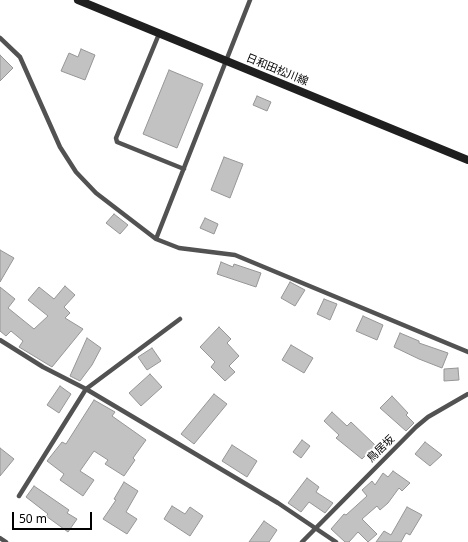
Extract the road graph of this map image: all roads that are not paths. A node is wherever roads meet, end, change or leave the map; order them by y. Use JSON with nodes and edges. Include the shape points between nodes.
{"nodes":[{"id":1,"x":78,"y":0,"type":"edge"},
{"id":2,"x":250,"y":0,"type":"edge"},
{"id":3,"x":159,"y":34,"type":"junction"},
{"id":4,"x":0,"y":38,"type":"edge"},
{"id":5,"x":226,"y":61,"type":"junction"},
{"id":6,"x":468,"y":160,"type":"edge"},
{"id":7,"x":184,"y":169,"type":"junction"},
{"id":8,"x":156,"y":239,"type":"junction"},
{"id":9,"x":180,"y":319,"type":"dead end"},
{"id":10,"x":0,"y":340,"type":"edge"},
{"id":11,"x":468,"y":352,"type":"edge"},
{"id":12,"x":86,"y":388,"type":"junction"},
{"id":13,"x":468,"y":394,"type":"edge"},
{"id":14,"x":19,"y":496,"type":"dead end"},
{"id":15,"x":316,"y":527,"type":"junction"},
{"id":16,"x":0,"y":538,"type":"edge"},
{"id":17,"x":6,"y":542,"type":"edge"},
{"id":18,"x":302,"y":542,"type":"edge"},
{"id":19,"x":336,"y":542,"type":"edge"}],
"edges":[{"from":1,"to":3,"type":"main road","name":"日和田松川線"},
{"from":2,"to":5,"type":"lane"},
{"from":3,"to":5,"type":"main road","name":"日和田松川線"},
{"from":3,"to":7,"type":"lane","via":[[116,138],[117,142]]},
{"from":4,"to":8,"type":"lane","via":[[20,57],[60,147],[76,172],[96,192]]},
{"from":5,"to":6,"type":"main road","name":"日和田松川線"},
{"from":5,"to":7,"type":"lane"},
{"from":7,"to":8,"type":"lane"},
{"from":8,"to":11,"type":"lane","via":[[179,248],[235,255]]},
{"from":9,"to":12,"type":"lane"},
{"from":10,"to":12,"type":"lane","via":[[45,369]]},
{"from":12,"to":14,"type":"lane"},
{"from":12,"to":15,"type":"lane"},
{"from":13,"to":15,"type":"lane","name":"鳥居坂","via":[[428,417],[416,427]]},
{"from":15,"to":18,"type":"lane","name":"鳥居坂"},
{"from":15,"to":19,"type":"lane"},
{"from":16,"to":17,"type":"lane"}]}
